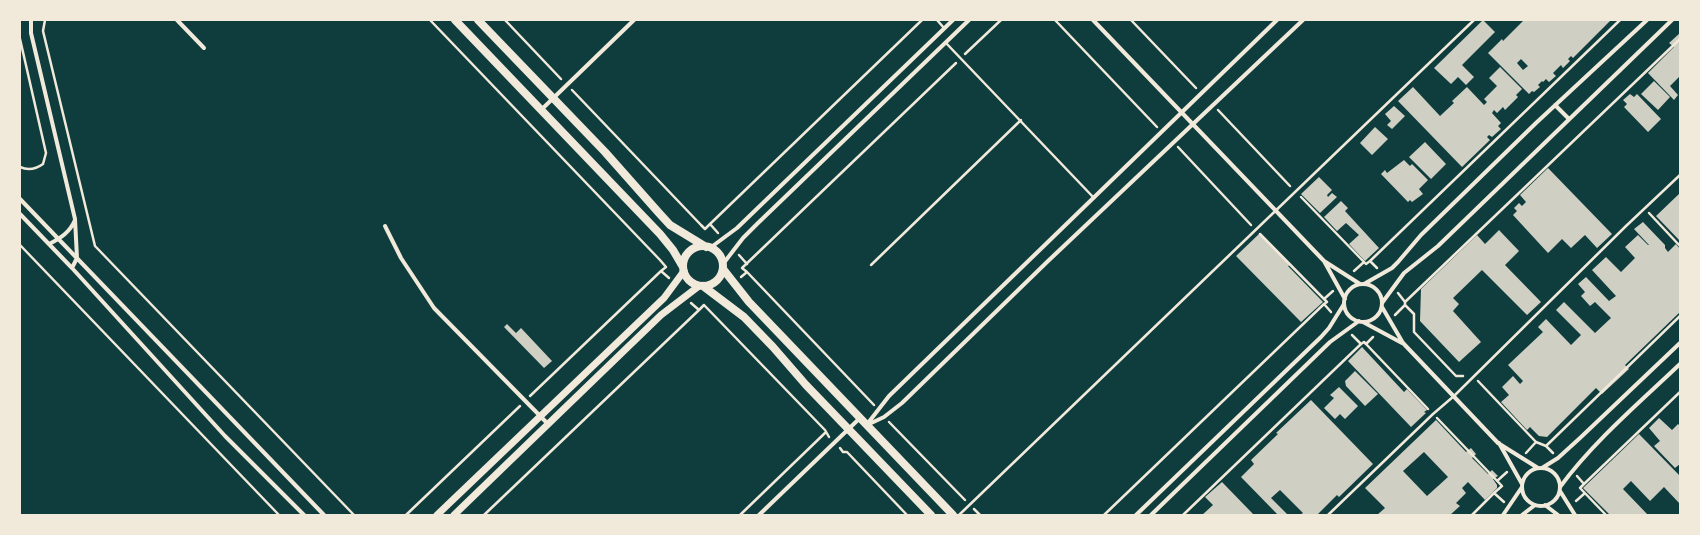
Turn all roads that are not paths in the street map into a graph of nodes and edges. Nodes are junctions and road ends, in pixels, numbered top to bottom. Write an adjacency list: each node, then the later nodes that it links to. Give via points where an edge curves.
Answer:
1 (31, 20): 30 (street, via 31,33)
2 (177, 20): 17 (street)
3 (455, 20): 20 (main road)
4 (478, 20): 18 (main road)
5 (634, 20): 18 (street)
6 (937, 20): 15 (lane)
7 (953, 20): 15 (street)
8 (969, 20): 16 (street)
9 (1093, 20): 21 (street)
10 (1277, 20): 21 (street)
11 (1303, 20): 24 (street)
12 (1474, 20): 28 (lane)
13 (1646, 20): 19 (street)
14 (1672, 20): 22 (street)
15 (944, 28): 34 (street, via 724,239)
16 (946, 43): 23 (lane); 38 (street, via 757,224 734,249)
17 (204, 48)
18 (553, 98): 20 (street); 34 (main road, via 670,225)
19 (1555, 105): 22 (street); 41 (street, via 1420,235 1398,262)
20 (541, 110): 40 (main road, via 660,234)
21 (1182, 112): 24 (street); 26 (street)
22 (1569, 119): 45 (street, via 1438,246 1404,273)
23 (1021, 120): 26 (lane); 37 (lane)
24 (1193, 124): 28 (street); 54 (street, via 902,403)
25 (1680, 175): 50 (lane)
26 (1094, 198): 54 (street, via 890,396)
27 (20, 199): 32 (street)
28 (1276, 211): 36 (street); 69 (lane)
29 (20, 214): 33 (street)
30 (75, 219): 32 (street, via 68,232); 35 (street)
31 (385, 226): 51 (street, via 401,258 434,308)
32 (59, 239): 33 (street); 35 (street)
33 (49, 244): 39 (street)
34 (708, 247): 38 (main road, via 719,254); 40 (main road, via 693,250 688,254)
35 (77, 258): 39 (street); 63 (street)
36 (1324, 261): 41 (street); 43 (street)
37 (871, 265)
38 (723, 266): 42 (main road, via 719,279); 52 (main road, via 749,302)
39 (72, 268): 62 (street, via 225,436)
40 (684, 269): 42 (main road, via 690,281); 51 (street, via 664,298)
41 (1362, 284): 43 (street, via 1350,289); 45 (street, via 1370,285 1379,292)
42 (701, 286): 53 (street, via 661,315); 55 (main road, via 744,317)
43 (1345, 299): 44 (street)
44 (1344, 304): 46 (street, via 1349,315); 70 (street, via 1321,337)
45 (1382, 305): 46 (street, via 1375,318); 47 (street)
46 (1361, 321): 47 (street); 71 (street, via 1330,342)
47 (1403, 343): 50 (street)
48 (1680, 343): 57 (street, via 1558,458)
49 (1680, 364): 59 (street, via 1594,446)
50 (1454, 396): 56 (street); 72 (lane)
51 (540, 417): 53 (street); 64 (street)
52 (860, 418): 54 (main road); 55 (street)
53 (548, 424): 65 (street)
54 (867, 425): 68 (main road)
55 (849, 429): 66 (street); 67 (main road)
56 (1498, 443): 57 (street); 58 (street)
57 (1540, 468): 58 (street, via 1527,474); 59 (street, via 1553,472 1559,481)
58 (1522, 485): 60 (street, via 1526,498); 73 (street)
59 (1560, 489): 61 (street, via 1554,500); 76 (street)
60 (1535, 505): 61 (street); 74 (street)
61 (1545, 505): 75 (street)
62 (304, 515)
63 (324, 515)
64 (437, 515)
65 (454, 515)
66 (759, 515)
67 (931, 515)
68 (953, 515)
69 (959, 515)
70 (1136, 515)
71 (1151, 515)
72 (1328, 515)
73 (1503, 515)
74 (1522, 515)
75 (1558, 515)
76 (1575, 515)

